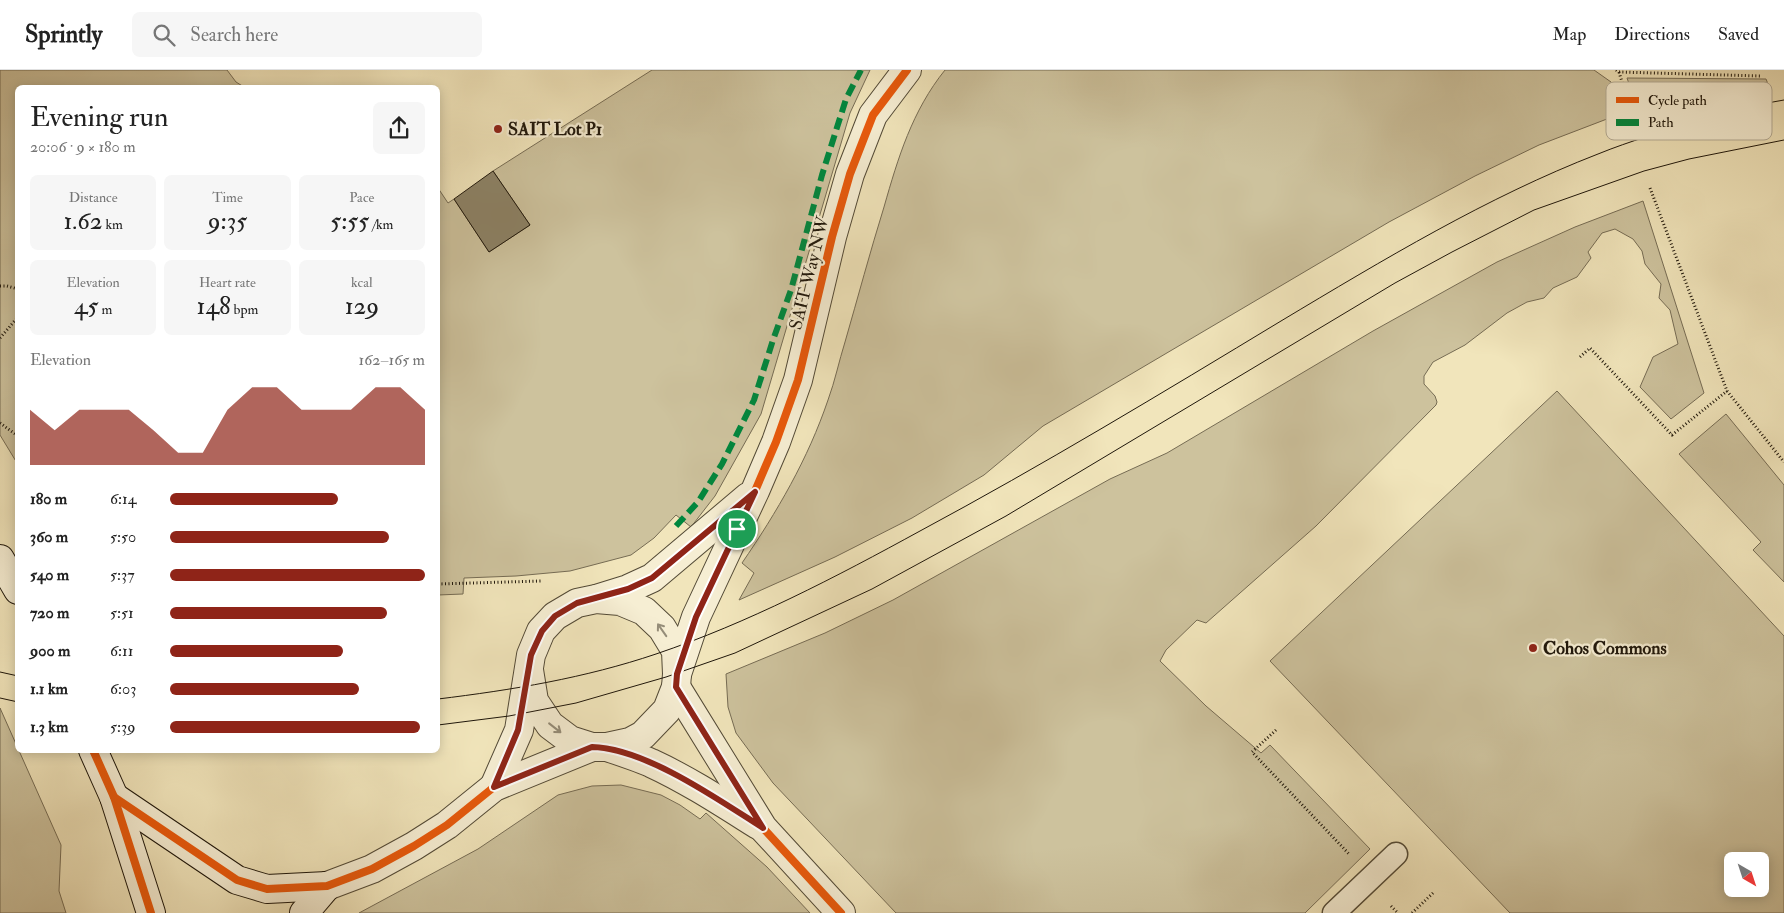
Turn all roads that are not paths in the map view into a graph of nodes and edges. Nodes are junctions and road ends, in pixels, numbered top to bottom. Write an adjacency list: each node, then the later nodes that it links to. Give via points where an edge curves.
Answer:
1 (908, 70): 2 (street, SAIT Way NW, via 873,115 850,174 798,380)
2 (755, 492): 5 (street, via 652,578); 7 (street, SAIT Way NW, via 696,617)
3 (0, 559): 4 (street)
4 (15, 585)
5 (596, 599): 6 (street, via 577,603 555,616 542,631 531,655); 7 (street, one-way to 5, via 676,651 656,620 620,601)
6 (529, 670): 8 (street, one-way to 8, via 534,702 550,725 570,740); 10 (street, via 518,730)
7 (676, 681): 8 (street, via 667,710 643,735 630,742); 12 (street)
8 (600, 747): 10 (street); 12 (street, via 650,762)
9 (94, 753): 11 (street)
10 (494, 787): 14 (street, via 447,825 414,846 372,869)
11 (114, 797): 14 (street, via 237,880 267,889); 15 (street)
12 (763, 828): 17 (street)
13 (1396, 854): 18 (lane)
14 (326, 886): 16 (street)
15 (151, 913)
16 (304, 913)
17 (841, 913)
18 (1334, 913)

